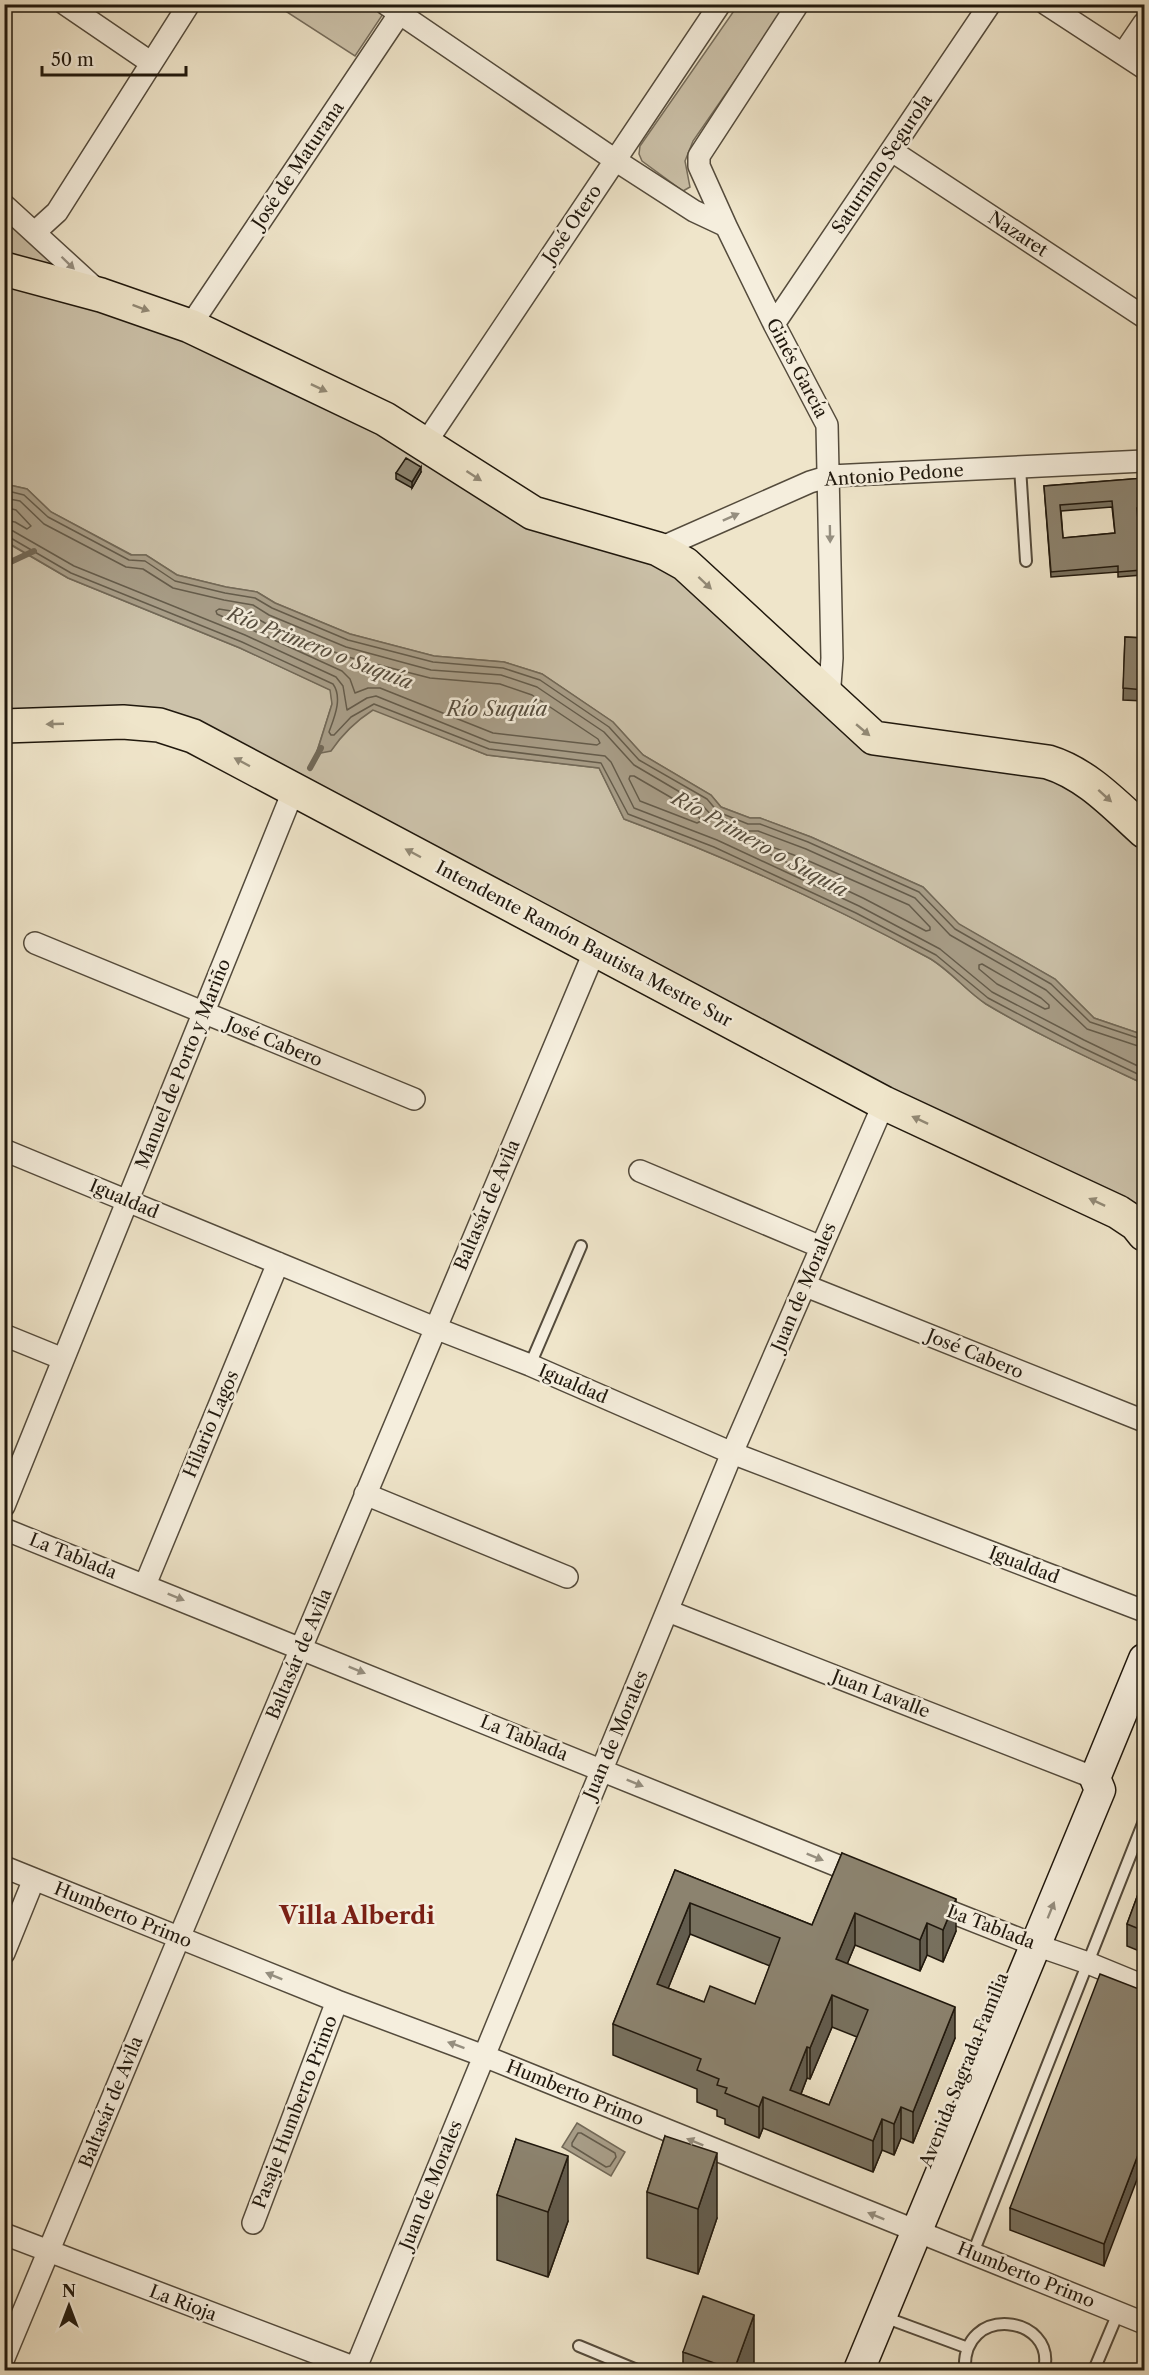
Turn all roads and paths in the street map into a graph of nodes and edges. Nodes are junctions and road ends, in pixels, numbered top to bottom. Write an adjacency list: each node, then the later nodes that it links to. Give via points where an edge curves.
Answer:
1 (65, 4): 10 (street)
2 (189, 4): 10 (street)
3 (720, 4): 13 (street, José Otero)
4 (798, 4): 15 (street, Ginés García, via 699,156 699,166)
5 (990, 4): 12 (street, Saturnino Segurola)
6 (1046, 4): 9 (street)
7 (397, 8): 13 (street); 21 (street, José de Maturana)
8 (1144, 23): 9 (street)
9 (1123, 54): 11 (street)
10 (150, 62): 16 (street, via 57,212)
11 (1144, 68)
12 (892, 151): 19 (street, Nazaret); 20 (street, Saturnino Segurola)
13 (615, 160): 15 (street, via 694,211); 22 (street, José Otero)
14 (4, 205): 16 (street)
15 (726, 226): 20 (street, Ginés García)
16 (35, 232): 18 (street, one-way to 18)
17 (4, 269): 18 (main road)
18 (101, 295): 21 (main road, one-way to 21)
19 (1144, 317)
20 (774, 324): 25 (street, Ginés García, via 827,425)
21 (190, 326): 22 (main road, one-way to 22, via 385,419)
22 (425, 444): 26 (main road, one-way to 26, via 533,513)
23 (1144, 461): 24 (street, Antonio Pedone)
24 (1020, 467): 25 (street, Antonio Pedone); 27 (lane)
25 (830, 476): 26 (street, Antonio Pedone, one-way to 25); 28 (street, Ginés García, one-way to 28)
26 (658, 549): 28 (main road, one-way to 28, via 685,564)
27 (1026, 561)
28 (829, 699): 31 (main road, one-way to 31, via 874,738 1063,767 1091,783)
29 (4, 726): 30 (main road, Intendente Ramón Bautista Mestre Sur, one-way to 29, via 193,736 159,725 123,722)
30 (294, 789): 33 (main road, Intendente Ramón Bautista Mestre Sur, one-way to 30); 34 (street, Manuel de Porto y Mariño)
31 (1144, 831)
32 (35, 943): 34 (street, José Cabero)
33 (595, 950): 36 (main road, Intendente Ramón Bautista Mestre Sur); 45 (street, Baltasár de Avila)
34 (204, 1013): 35 (street, José Cabero); 39 (street, Manuel de Porto y Mariño)
35 (414, 1099)
36 (884, 1103): 40 (main road, Intendente Ramón Bautista Mestre Sur, one-way to 36, via 1118,1212); 42 (street, Juan de Morales)
37 (4, 1150): 39 (street, Igualdad)
38 (640, 1171): 42 (street)
39 (128, 1201): 43 (street, Igualdad); 47 (street, Manuel de Porto y Mariño)
40 (1144, 1234)
41 (581, 1246): 48 (lane)
42 (821, 1247): 44 (street, Juan de Morales)
43 (278, 1263): 45 (street, Igualdad); 55 (street, Hilario Lagos)
44 (806, 1286): 49 (street, José Cabero); 50 (street, Juan de Morales)
45 (435, 1329): 48 (street, Igualdad); 51 (street, Baltasár de Avila)
46 (4, 1335): 47 (street)
47 (63, 1359): 52 (street, Manuel de Porto y Mariño)
48 (530, 1365): 50 (street, Igualdad)
49 (1144, 1421)
50 (732, 1453): 56 (street, Juan de Morales); 57 (street, Igualdad)
51 (365, 1494): 54 (street); 58 (street, Baltasár de Avila)
52 (4, 1506)
53 (4, 1529): 55 (street, La Tablada)
54 (567, 1577)
55 (145, 1585): 58 (street, La Tablada, one-way to 58)
56 (668, 1611): 60 (street, Juan de Morales); 61 (street, Juan Lavalle)
57 (1144, 1611)
58 (302, 1647): 60 (street, La Tablada, one-way to 60); 67 (street, Baltasár de Avila)
59 (1144, 1659): 61 (main road, Avenida Sagrada Familia)
60 (601, 1770): 65 (street, La Tablada, one-way to 65); 73 (street, Juan de Morales)
61 (1095, 1778): 68 (main road, Avenida Sagrada Familia, via 1100,1790)
62 (1144, 1821): 70 (lane)
63 (4, 1867): 64 (street, Humberto Primo)
64 (34, 1879): 67 (street, Humberto Primo); 69 (street)
65 (886, 1885)
66 (908, 1894): 68 (street, La Tablada)
67 (178, 1938): 72 (street, Humberto Primo, one-way to 67); 77 (street, Baltasár de Avila)
68 (1027, 1942): 70 (street, La Tablada); 75 (main road, Avenida Sagrada Familia)
69 (4, 1953)
70 (1088, 1963): 71 (street, La Tablada); 78 (lane)
71 (1144, 1986)
72 (337, 2001): 73 (street, Humberto Primo, one-way to 72); 74 (street, Pasaje Humberto Primo)
73 (484, 2056): 75 (street, Humberto Primo, one-way to 73); 85 (street, Juan de Morales)
74 (253, 2223)
75 (908, 2229): 78 (street, Humberto Primo); 80 (main road, Avenida Sagrada Familia); 87 (main road, Avenida Sagrada Familia)
76 (4, 2234): 77 (street, La Rioja)
77 (49, 2252): 84 (street, Baltasár de Avila); 85 (street, La Rioja)
78 (973, 2253): 79 (street, Humberto Primo)
79 (1118, 2313): 81 (street, Humberto Primo); 91 (lane)
80 (881, 2316): 83 (lane); 88 (main road, Avenida Sagrada Familia)
81 (1144, 2323)
82 (579, 2346): 86 (lane)
83 (968, 2348): 89 (lane); 90 (lane, via 987,2327 1014,2324 1038,2339 1044,2352)
84 (4, 2358)
85 (358, 2370)
86 (637, 2370)
87 (841, 2370)
88 (859, 2370)
89 (965, 2370)
90 (1044, 2370)
91 (1094, 2370)

